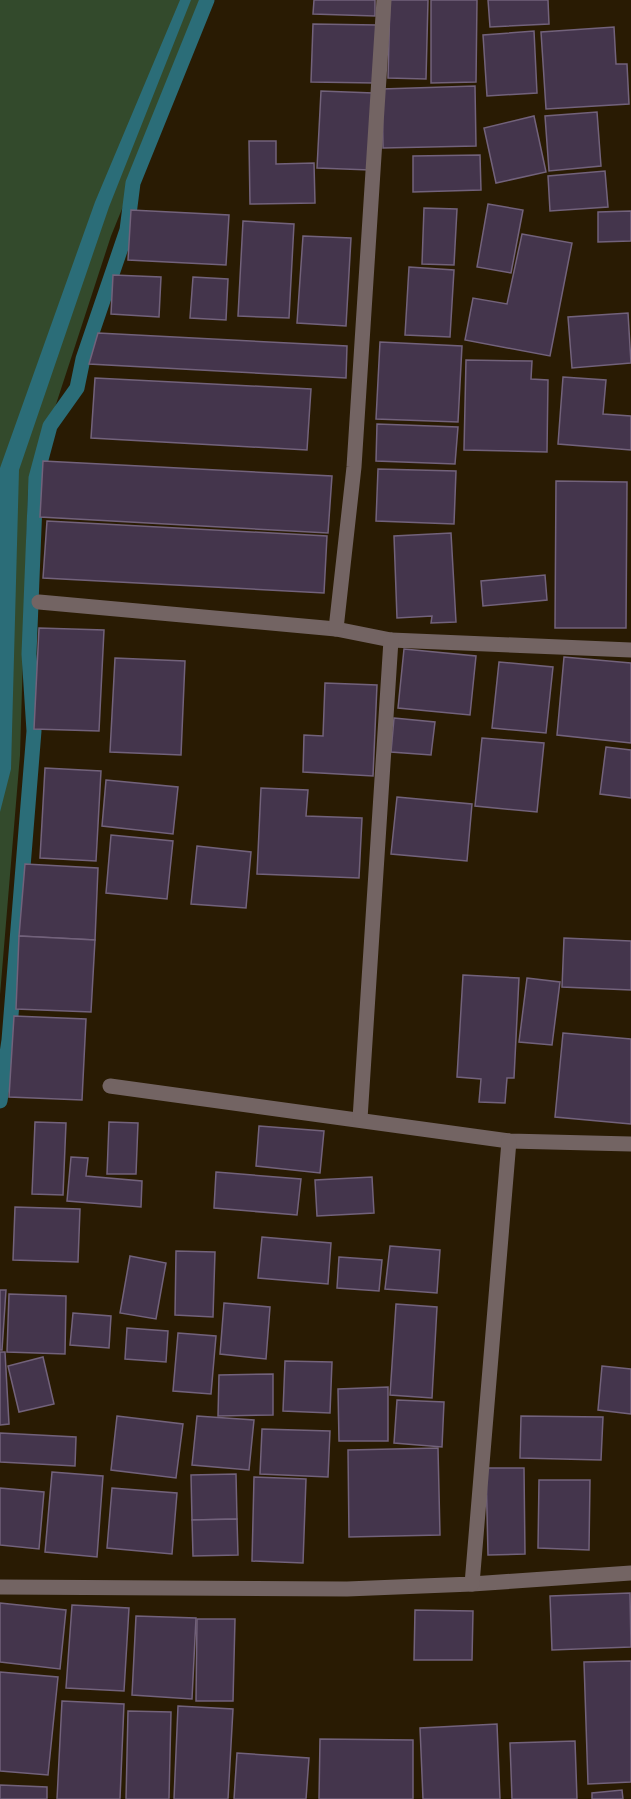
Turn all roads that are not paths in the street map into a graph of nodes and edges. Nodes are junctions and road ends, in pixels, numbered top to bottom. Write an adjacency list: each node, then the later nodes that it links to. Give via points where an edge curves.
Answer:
1 (384, 0): 3 (street, via 354,467)
2 (39, 602): 3 (street)
3 (336, 629): 4 (street)
4 (391, 640): 5 (street); 7 (street)
5 (631, 650)
6 (110, 1086): 7 (street)
7 (360, 1119): 8 (street)
8 (509, 1141): 9 (street); 11 (street)
9 (631, 1144)
10 (631, 1573): 11 (street)
11 (472, 1584): 12 (street, via 347,1589)
12 (0, 1587)

